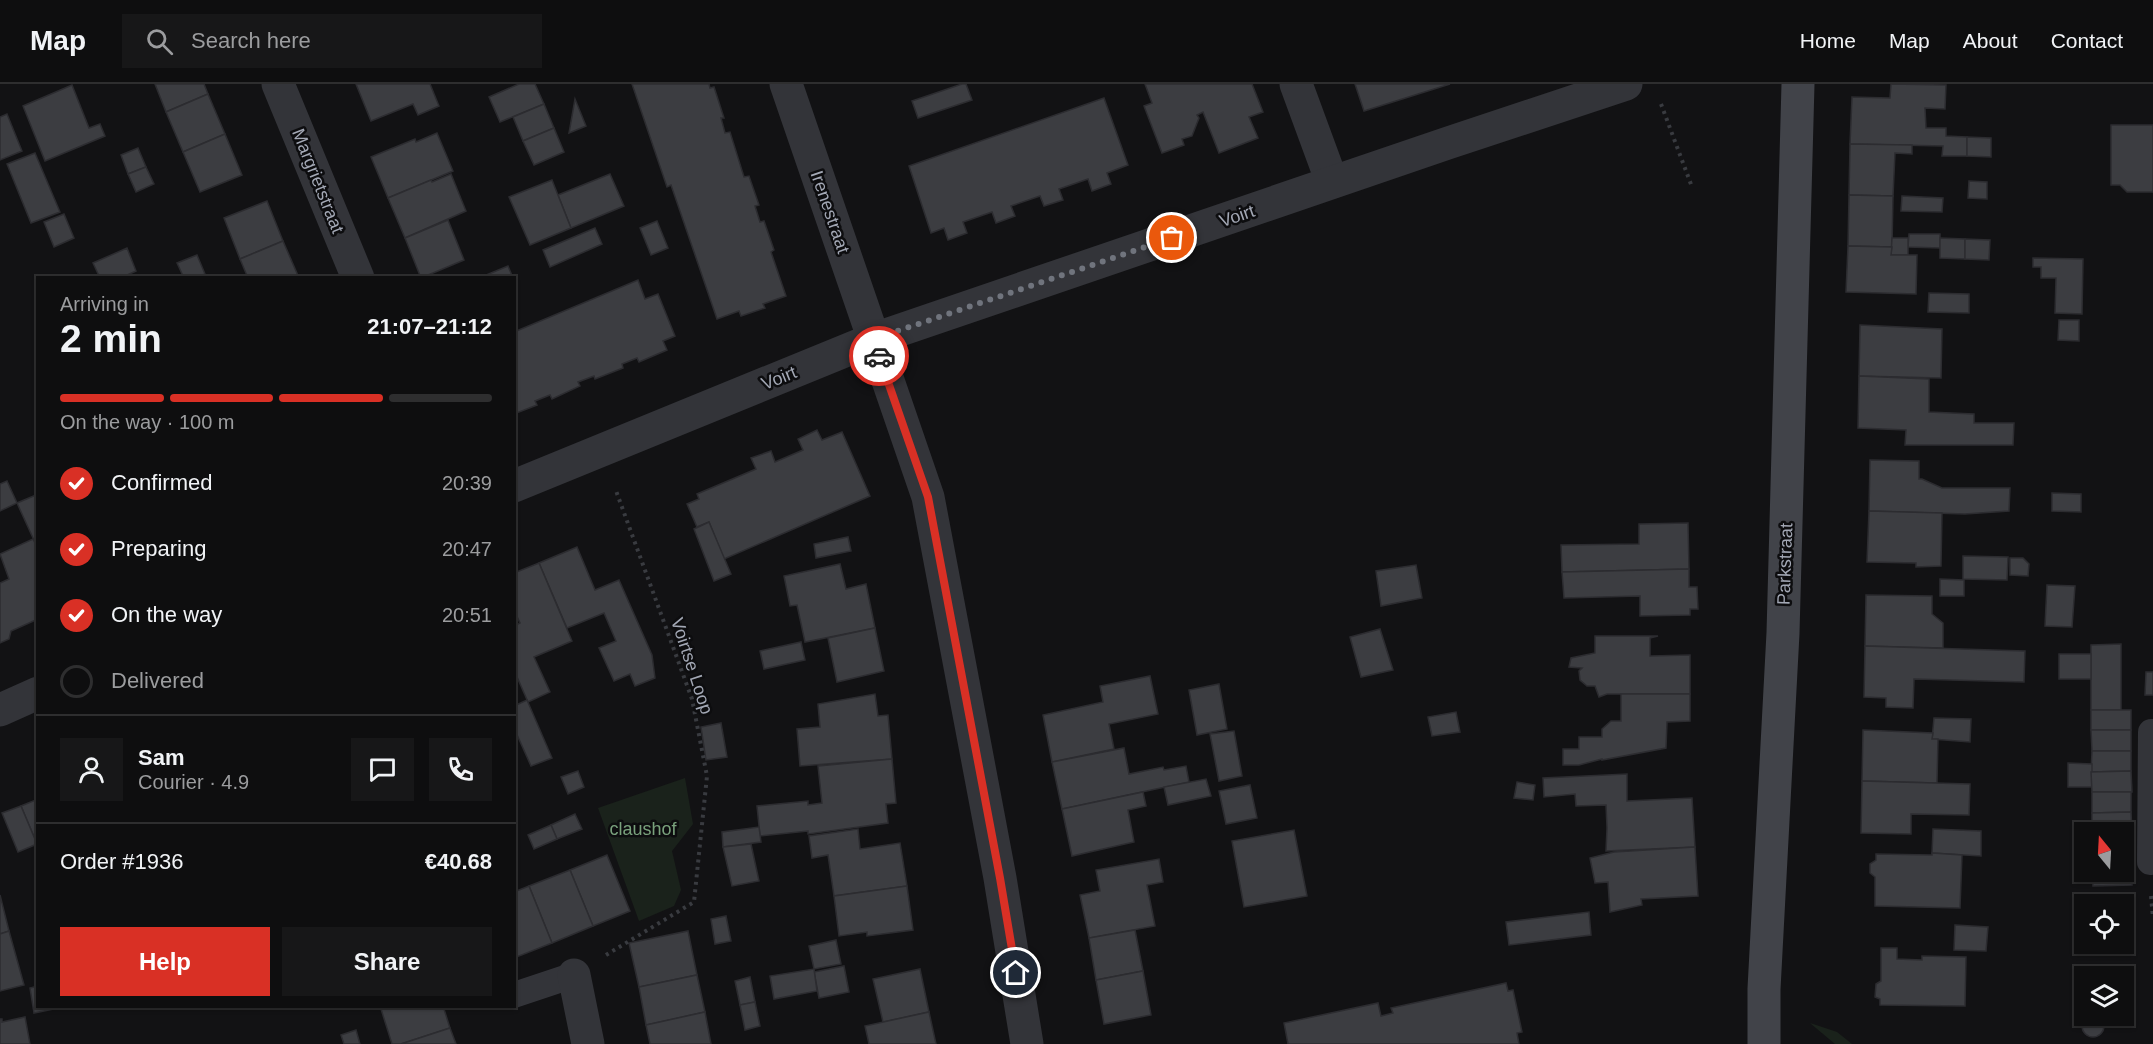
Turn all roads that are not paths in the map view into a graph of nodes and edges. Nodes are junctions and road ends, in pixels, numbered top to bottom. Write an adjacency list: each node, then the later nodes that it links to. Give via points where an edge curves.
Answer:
1 (278, 84): 7 (street, Margrietstraat)
2 (786, 84): 8 (street, Irenestraat)
3 (1296, 84): 6 (street)
4 (1626, 84): 6 (street, Voirt)
5 (1798, 84): 18 (street, Parkstraat, via 1783,621)
6 (1332, 183): 8 (street, Voirt)
7 (357, 276)
8 (874, 339): 9 (street, Voirt); 17 (street, Irenestraat, via 928,497)
9 (516, 485)
10 (36, 694): 11 (street)
11 (0, 710)
12 (2153, 732): 13 (lane)
13 (2150, 862)
14 (574, 975): 15 (lane); 16 (street)
15 (516, 994)
16 (588, 1044)
17 (1027, 1044)
18 (1764, 1044)

